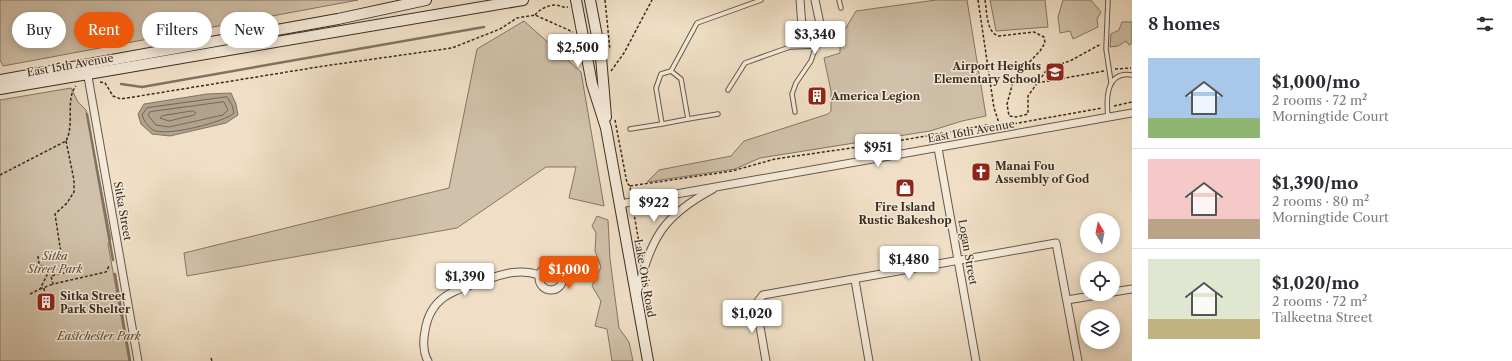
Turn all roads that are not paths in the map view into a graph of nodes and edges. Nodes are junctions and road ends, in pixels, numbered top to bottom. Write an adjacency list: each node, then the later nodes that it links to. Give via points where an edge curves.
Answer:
1 (426, 0): 13 (main road, East 15th Avenue)
2 (523, 0): 13 (main road, East 15th Avenue)
3 (576, 0): 25 (main road, Lake Otis Road, via 592,84)
4 (590, 0): 25 (main road, Lake Otis Road, via 602,63)
5 (761, 0): 12 (lane, via 698,23)
6 (800, 0): 11 (street, via 803,32 808,42)
7 (815, 0): 11 (street, via 822,33)
8 (839, 0): 10 (lane)
9 (1108, 0): 16 (lane, via 1106,41)
10 (840, 8)
11 (816, 46): 18 (lane, via 790,47 745,63); 19 (lane, via 811,61 796,83 792,94)
12 (672, 71): 23 (lane, via 681,79); 24 (lane, via 661,74 656,88)
13 (88, 74): 15 (main road, East 15th Avenue); 17 (main road, East 15th Avenue); 38 (street, Sitka Street)
14 (1132, 75): 16 (lane, via 1119,76)
15 (0, 80)
16 (1111, 82): 22 (lane, via 1106,95)
17 (0, 89)
18 (728, 90)
19 (795, 112)
20 (1132, 113): 22 (street, East 16th Avenue)
21 (718, 114): 23 (lane)
22 (1108, 117): 27 (street, East 16th Avenue)
23 (688, 119): 24 (lane)
24 (662, 124): 26 (lane)
25 (606, 128): 29 (main road, Lake Otis Road)
26 (630, 130)
27 (938, 148): 28 (street, East 16th Avenue); 30 (street, Logan Street)
28 (718, 186): 29 (street, East 16th Avenue); 35 (street, East 16th Avenue, via 690,201 664,225 653,242)
29 (620, 204): 35 (main road, Lake Otis Road)
30 (958, 261): 32 (street); 37 (street, via 1056,243); 43 (street, Logan Street)
31 (539, 275): 39 (street, via 521,271 502,274 444,297 433,307 426,322 424,338)
32 (855, 280): 41 (street, via 763,295 756,304); 42 (street)
33 (1132, 289): 34 (street)
34 (1120, 291)
35 (636, 296): 40 (main road, Lake Otis Road)
36 (1080, 298): 37 (street)
37 (1067, 300): 44 (street)
38 (138, 361)
39 (428, 361)
40 (648, 361)
41 (766, 361)
42 (869, 361)
43 (976, 361)
44 (1078, 361)

